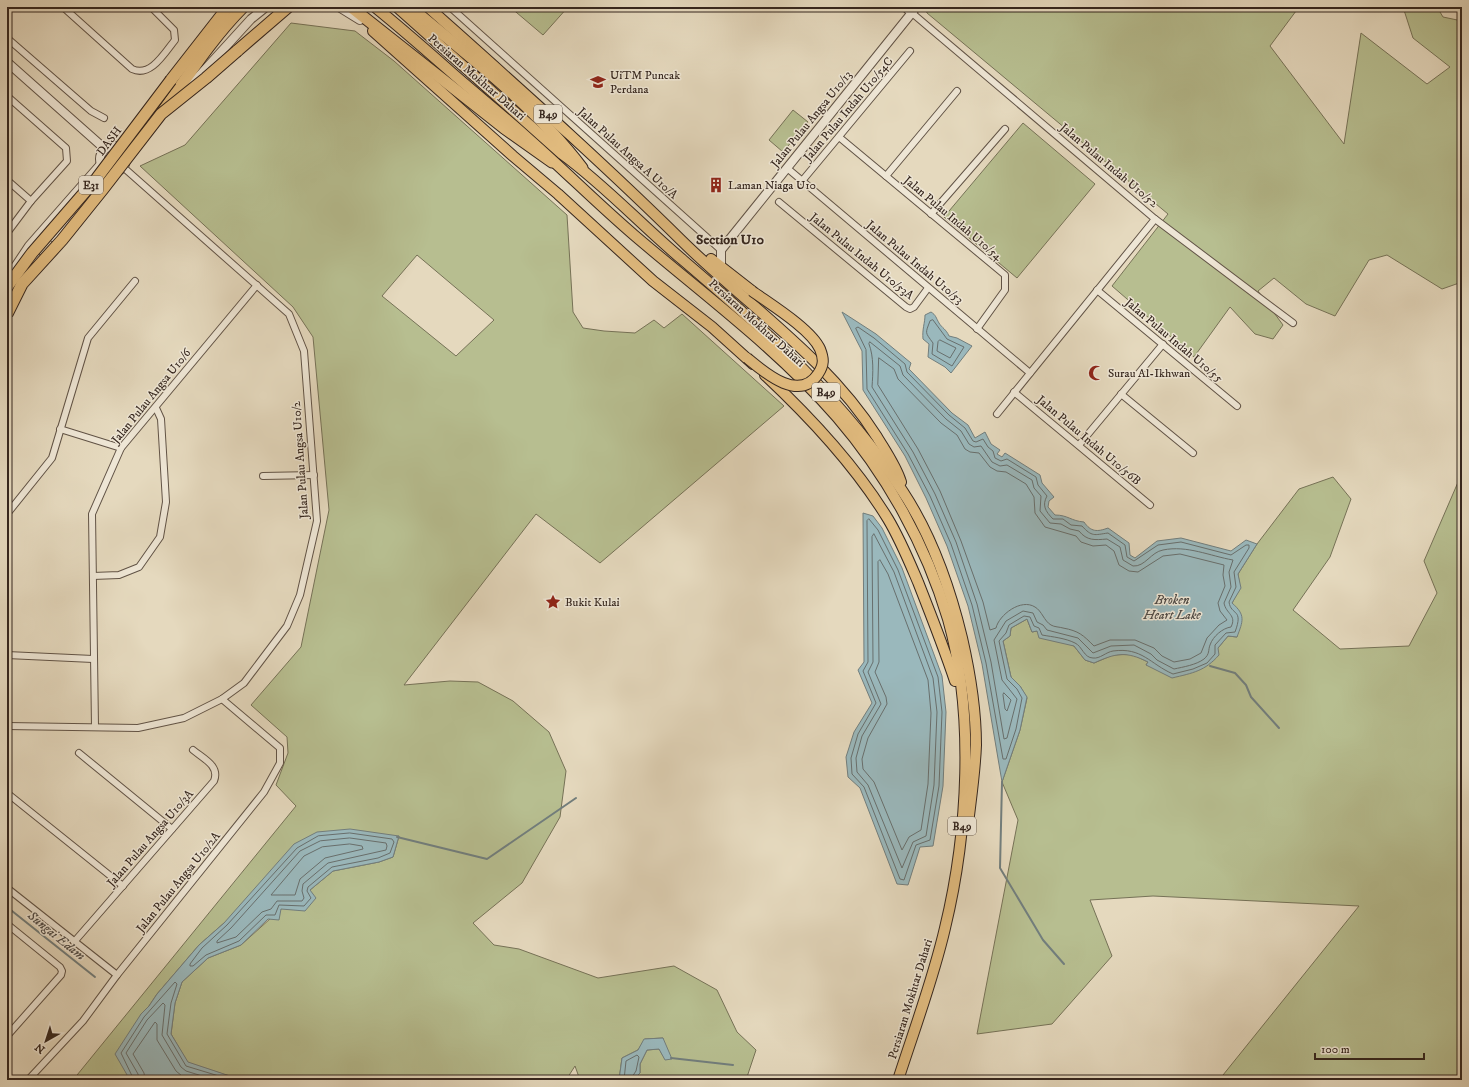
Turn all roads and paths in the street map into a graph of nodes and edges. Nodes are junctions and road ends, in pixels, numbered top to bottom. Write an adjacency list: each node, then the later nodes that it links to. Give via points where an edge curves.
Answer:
1 (63, 7): 2 (street, via 132,70 138,72 146,71 175,40 174,30)
2 (151, 7)
3 (228, 7): 51 (highway, DASH / E31, bridge, via 97,178 32,253)
4 (232, 7): 28 (street, via 224,20)
5 (243, 7): 24 (highway, bridge, via 205,52)
6 (266, 7): 30 (street, via 251,18)
7 (288, 7): 24 (highway, bridge)
8 (339, 7): 18 (street)
9 (345, 7): 18 (main road)
10 (351, 7): 31 (highway)
11 (375, 7): 31 (main road, Persiaran Mokhtar Dahari / B49, via 487,102)
12 (397, 7): 34 (main road, Persiaran Mokhtar Dahari / B49, via 562,154)
13 (410, 7): 34 (highway, via 509,92 564,145)
14 (428, 7): 44 (main road, B49)
15 (450, 7): 46 (street, Jalan Pulau Angsa A U10/A)
16 (905, 7): 17 (street)
17 (913, 10): 35 (street, Jalan Pulau Angsa U10/13); 43 (street, Jalan Pulau Indah U10/52)
18 (361, 20): 59 (main road, via 653,281)
19 (7, 38): 25 (street, via 91,111)
20 (910, 50): 27 (street, Jalan Pulau Indah U10/54C)
21 (7, 62): 29 (street)
22 (957, 91): 37 (street)
23 (7, 96): 40 (street, via 66,148 67,161)
24 (161, 114): 55 (highway, DASH / E31, bridge, via 99,195 22,284)
25 (104, 118)
26 (1005, 129): 42 (street)
27 (839, 137): 37 (street, Jalan Pulau Indah U10/54); 39 (street, Jalan Pulau Indah U10/54C)
28 (117, 147): 29 (street); 30 (street)
29 (105, 149): 32 (street, via 100,156)
30 (125, 156): 33 (street)
31 (552, 162): 79 (main road, Persiaran Mokhtar Dahari / B49, via 632,234 757,339 819,398 854,437 899,505 931,572 950,630)
32 (101, 164): 36 (street); 48 (street, via 29,246)
33 (123, 167): 36 (street); 50 (street, Jalan Pulau Angsa U10/2)
34 (582, 168): 72 (main road, Persiaran Mokhtar Dahari / B49, via 665,245 731,301 834,400 875,451)
35 (787, 168): 39 (street, Jalan Pulau Indah U10/53); 46 (street, Jalan Pulau Angsa U10/13)
36 (110, 172): 54 (street, via 34,258)
37 (886, 176): 42 (street, Jalan Pulau Indah U10/54)
38 (7, 180): 40 (street)
39 (802, 181): 52 (street, Jalan Pulau Indah U10/53)
40 (31, 201): 45 (street)
41 (779, 202): 52 (street, Jalan Pulau Indah U10/53A, via 906,307 910,309 914,306)
42 (931, 214): 57 (street, Jalan Pulau Indah U10/54, via 1005,275 1005,290)
43 (1155, 219): 53 (street, Jalan Pulau Indah U10/52); 56 (street)
44 (666, 223): 47 (main road); 72 (main road, B49, via 682,241 837,383 885,449 898,472)
45 (7, 232)
46 (720, 250): 47 (street)
47 (721, 267): 59 (main road, bridge, via 809,334 819,347 823,367 816,378 807,384 796,386 784,384)
48 (7, 279)
49 (135, 280): 66 (street, via 88,338)
50 (257, 285): 64 (street, Jalan Pulau Angsa U10/6); 70 (street, Jalan Pulau Angsa U10/2, via 289,314 304,350)
51 (7, 287)
52 (928, 288): 57 (street, Jalan Pulau Indah U10/53)
53 (1097, 290): 58 (street, Jalan Pulau Indah U10/55); 60 (street, Jalan Pulau Indah U10/52)
54 (7, 308)
55 (7, 314)
56 (1293, 323)
57 (977, 329): 60 (street, Jalan Pulau Indah U10/53)
58 (1163, 344): 62 (street); 63 (street, Jalan Pulau Indah U10/55)
59 (747, 358): 79 (main road, via 813,422 859,478 888,520 925,600)
60 (1030, 373): 61 (street, Jalan Pulau Indah U10/52)
61 (1014, 392): 65 (street, Jalan Pulau Indah U10/52); 67 (street, Jalan Pulau Indah U10/56B)
62 (1122, 394): 67 (street); 69 (street)
63 (1237, 406)
64 (156, 408): 68 (street, Jalan Pulau Angsa U10/6); 75 (street, via 162,419 166,502 160,537 139,567 119,575)
65 (996, 414)
66 (60, 429): 68 (street); 74 (street, via 52,458)
67 (1079, 445): 73 (street, Jalan Pulau Indah U10/56B)
68 (121, 448): 75 (street, Jalan Pulau Angsa U10/6, via 92,514)
69 (1193, 453)
70 (314, 475): 71 (street); 78 (street, Jalan Pulau Angsa U10/2, via 317,521 300,595 287,626 249,677)
71 (264, 476)
72 (904, 494): 89 (main road, Persiaran Mokhtar Dahari / B49, via 935,555 947,586 965,652 974,706 976,745 963,875 957,900)
73 (1150, 505)
74 (7, 514)
75 (93, 576): 77 (street, Jalan Pulau Angsa U10/6)
76 (7, 655): 77 (street)
77 (93, 659): 81 (street, Jalan Pulau Angsa U10/6)
78 (222, 699): 81 (street, Jalan Pulau Angsa U10/2, via 184,718 138,728); 91 (street, Jalan Pulau Angsa U10/2A, via 280,748 280,763 264,792)
79 (963, 704): 89 (main road, Persiaran Mokhtar Dahari / B49, via 965,727 962,824)
80 (7, 726): 81 (street, Jalan Pulau Angsa U10/2)
81 (95, 727)
82 (193, 750): 85 (street, Jalan Pulau Angsa U10/3A, via 215,768 217,775)
83 (79, 753): 85 (street)
84 (7, 793): 86 (street)
85 (172, 829): 86 (street, Jalan Pulau Angsa U10/3A)
86 (123, 886): 90 (street, Jalan Pulau Angsa U10/3A)
87 (7, 888): 90 (street)
88 (7, 924): 92 (street, via 62,971)
89 (946, 925): 94 (main road, Persiaran Mokhtar Dahari / B49, via 936,966)
90 (74, 942): 91 (street)
91 (117, 975): 93 (street, Jalan Pulau Angsa U10/2A, via 83,1020)
92 (7, 1036)
93 (28, 1080)
94 (898, 1080)

